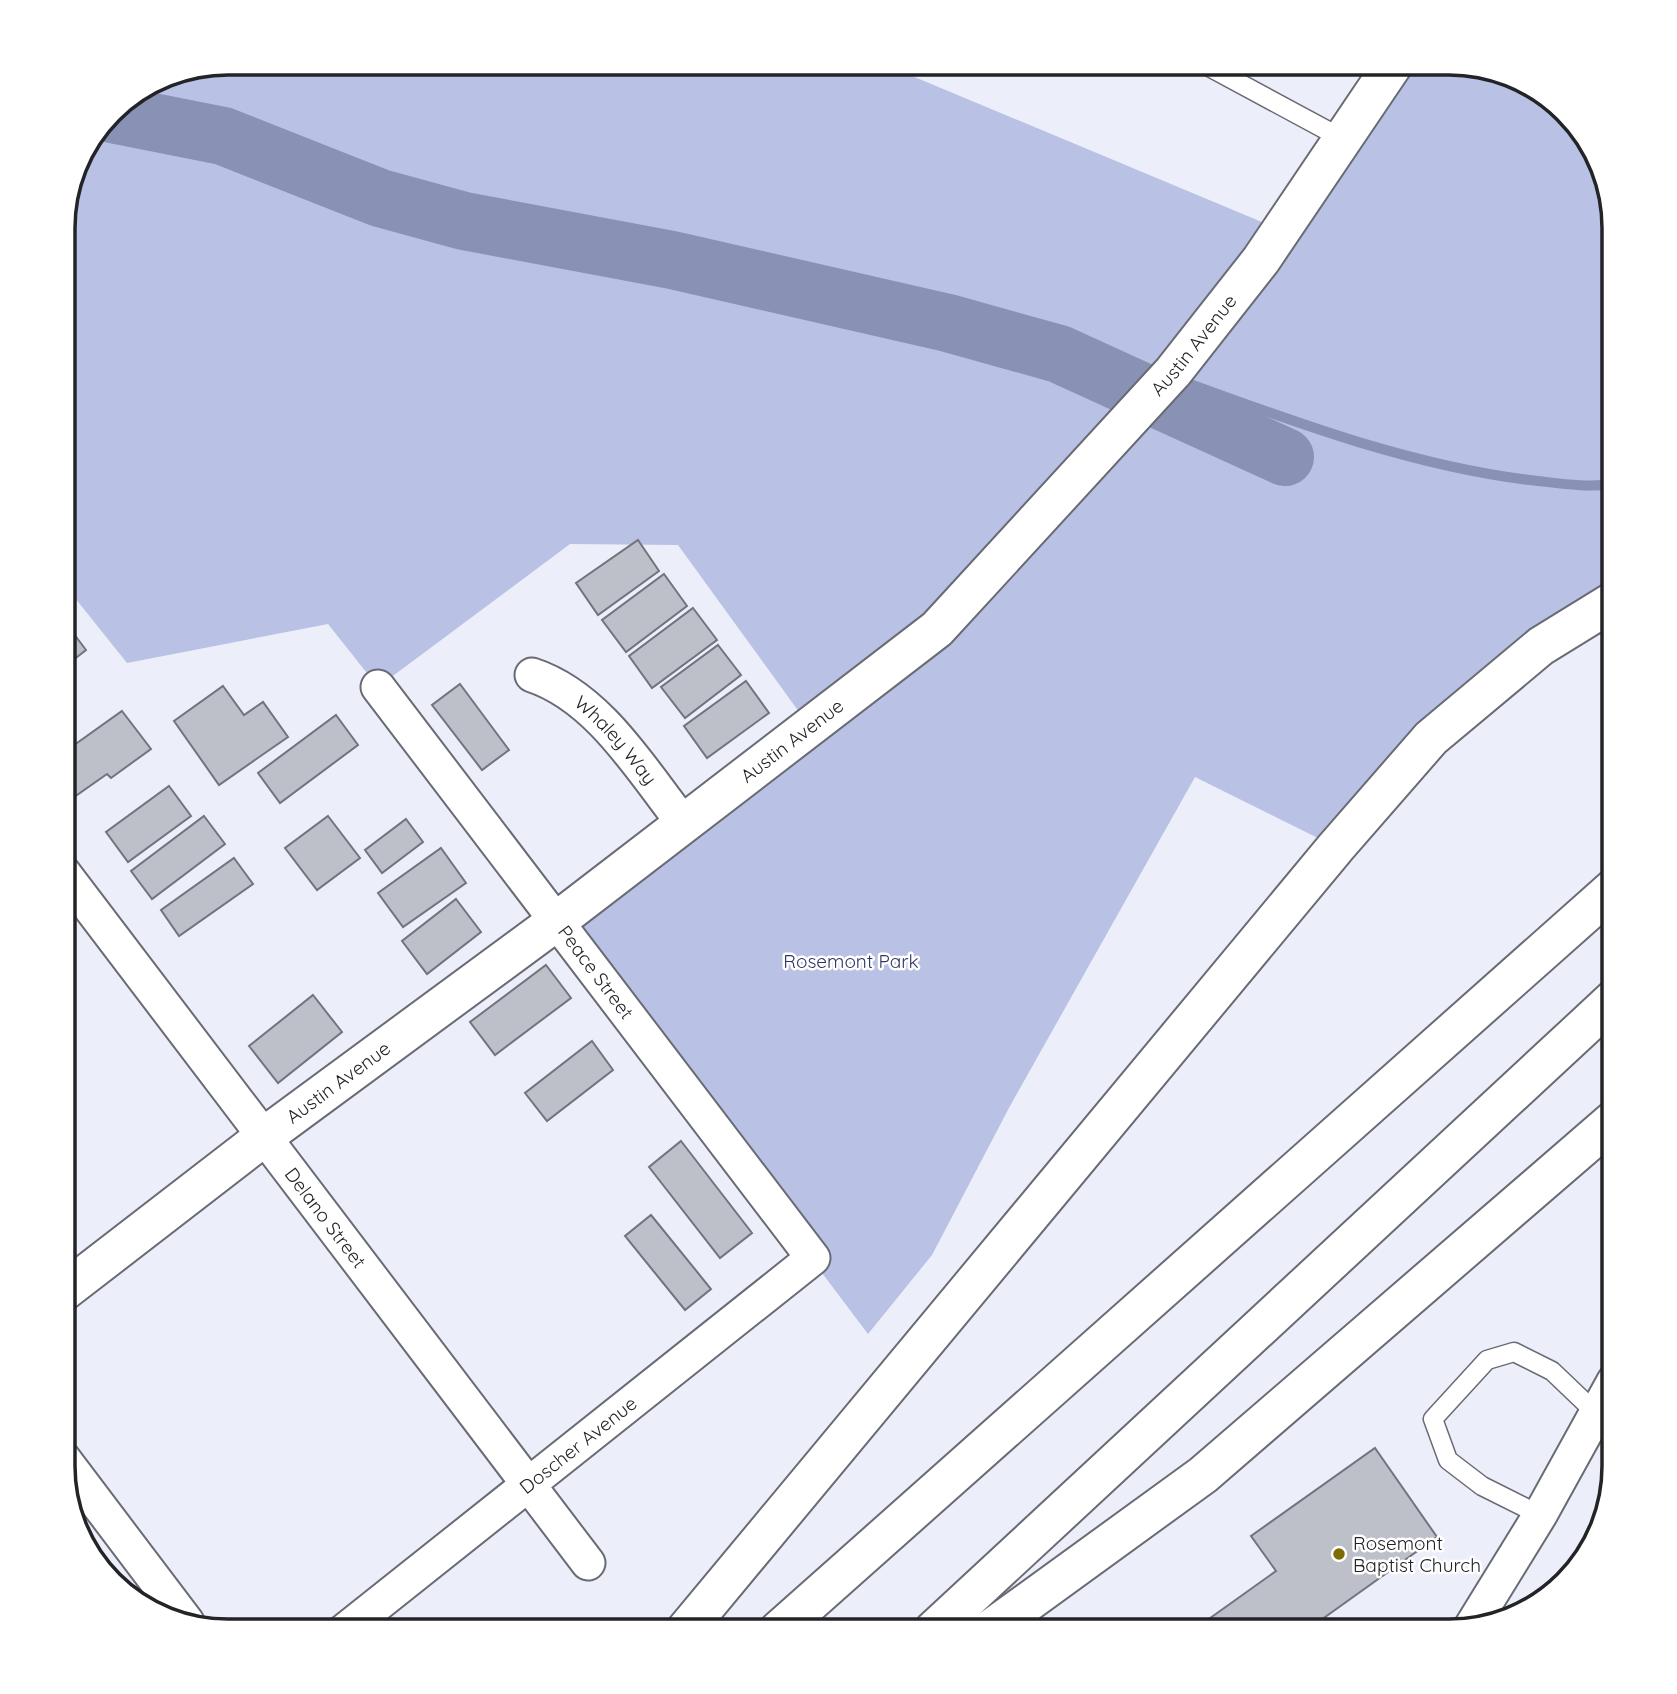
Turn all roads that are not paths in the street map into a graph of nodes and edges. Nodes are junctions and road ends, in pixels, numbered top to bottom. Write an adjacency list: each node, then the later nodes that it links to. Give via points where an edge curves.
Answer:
1 (1226, 76): 3 (lane)
2 (1385, 76): 3 (main road, Austin Avenue)
3 (1343, 139): 7 (main road, Austin Avenue, via 1261,260 1173,372 937,629)
4 (1602, 608): 25 (main road, via 1541,646 1432,738 1336,847)
5 (532, 675): 7 (street, Whaley Way, via 556,682 606,725)
6 (378, 687): 10 (street, Peace Street)
7 (684, 824): 10 (main road, Austin Avenue)
8 (75, 889): 13 (street, Delano Street)
9 (1602, 899): 26 (main road)
10 (557, 921): 13 (main road, Austin Avenue); 14 (street, Peace Street)
11 (1602, 1010): 27 (main road)
12 (1602, 1130): 28 (main road, via 1203,1475)
13 (265, 1136): 15 (main road, Austin Avenue); 19 (street, Delano Street)
14 (813, 1258): 19 (street, Doscher Avenue)
15 (75, 1283)
16 (1602, 1402): 17 (street)
17 (1596, 1413): 20 (street); 20 (lane, via 1552,1371 1514,1352 1488,1360 1433,1419 1448,1460 1482,1486)
18 (76, 1475): 22 (street)
19 (530, 1486): 21 (street, Delano Street); 24 (street, Doscher Avenue)
20 (1540, 1515): 23 (street)
21 (588, 1563)
22 (178, 1610)
23 (1478, 1616)
24 (359, 1619)
25 (695, 1619)
26 (792, 1619)
27 (946, 1619)
28 (1005, 1619)

